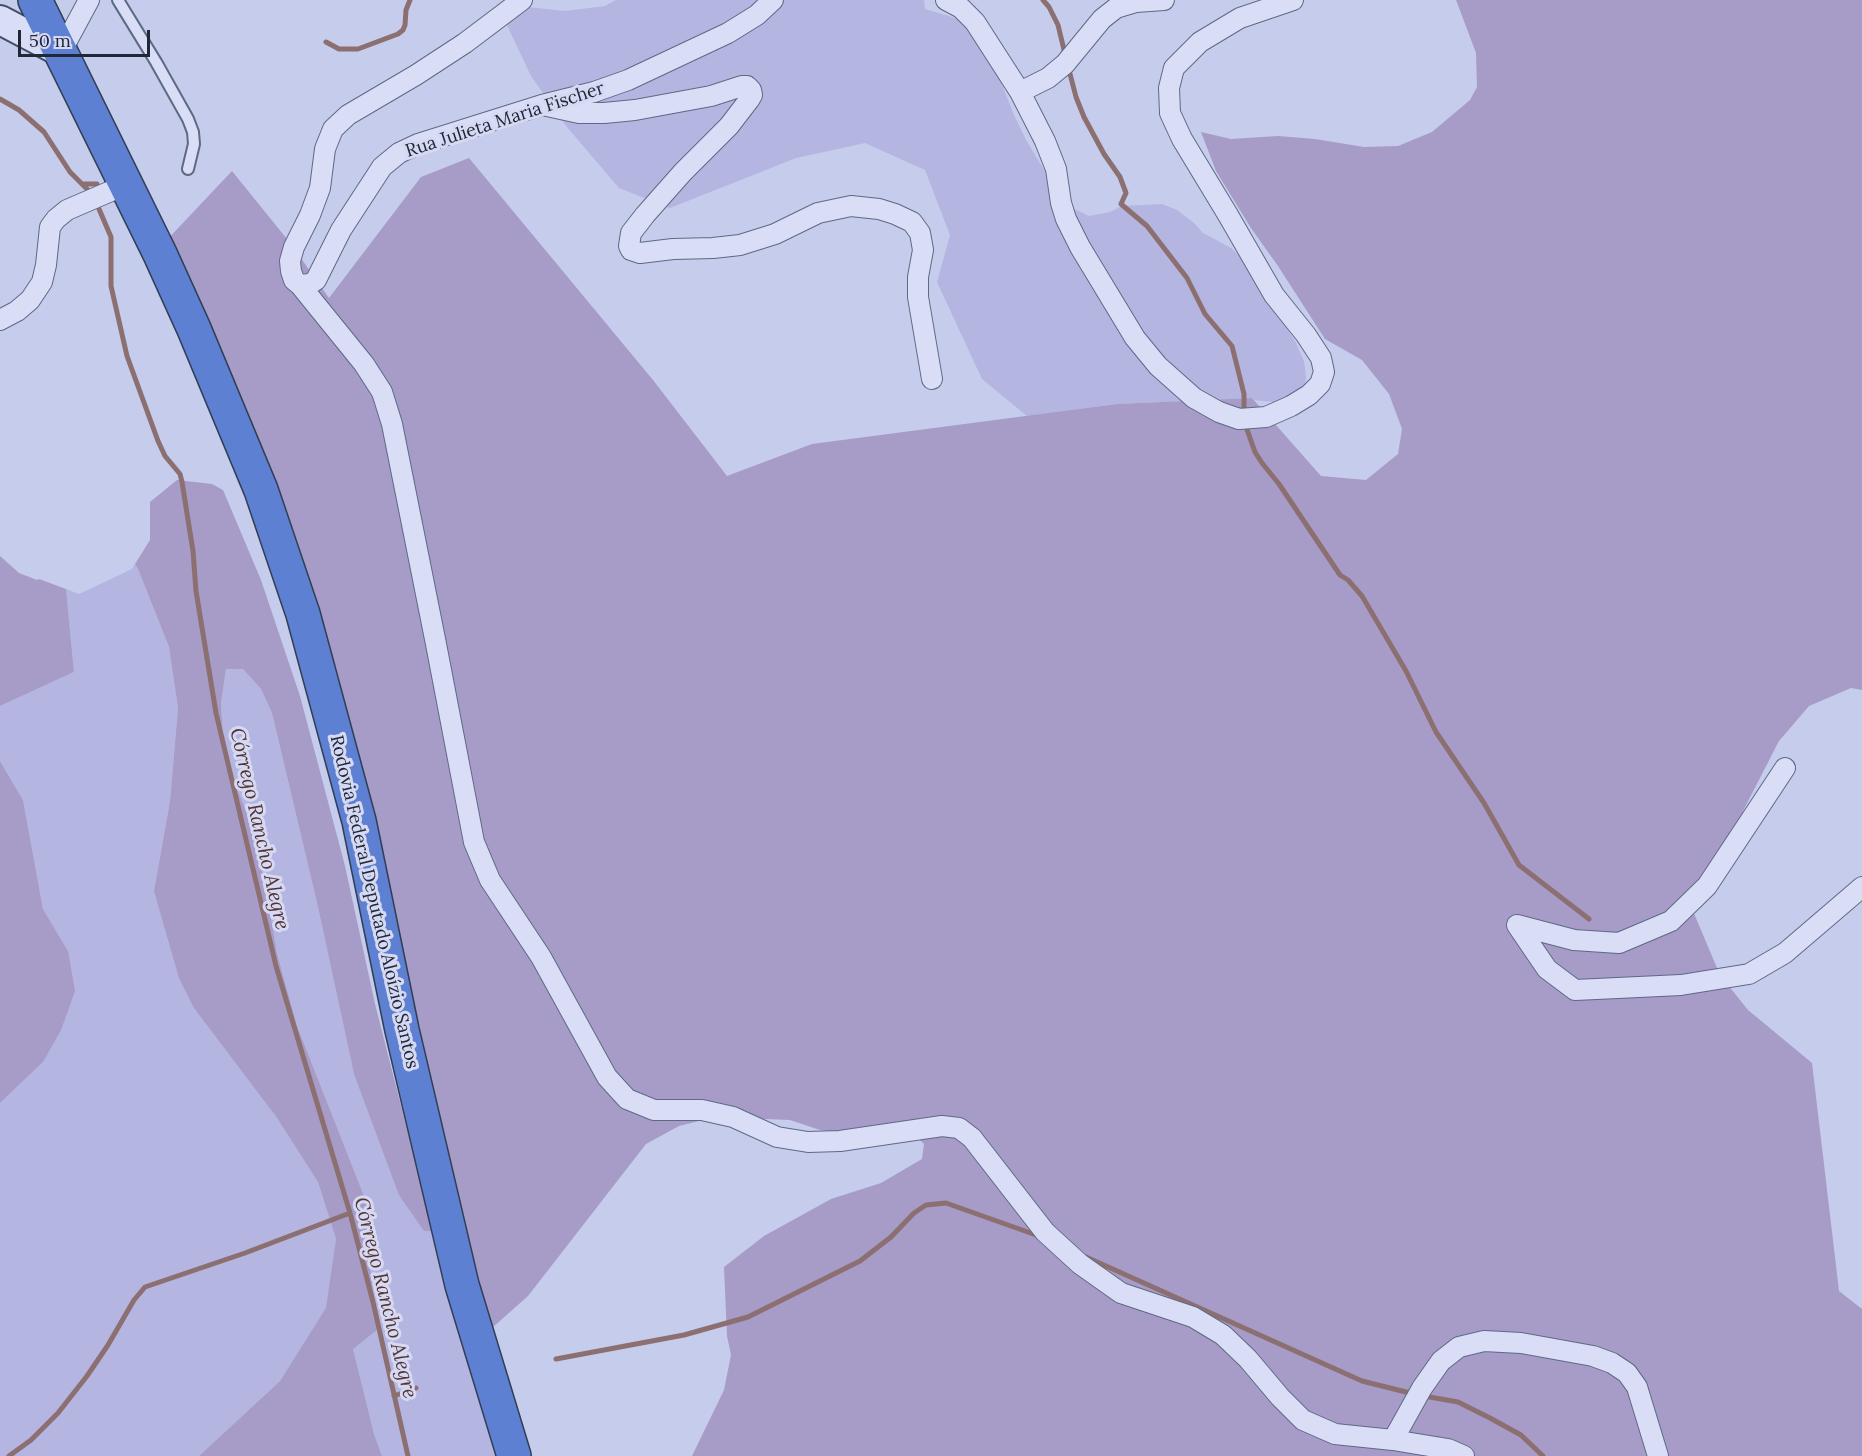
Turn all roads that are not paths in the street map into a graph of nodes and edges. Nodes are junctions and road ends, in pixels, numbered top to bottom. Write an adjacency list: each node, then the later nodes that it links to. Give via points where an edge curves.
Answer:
1 (35, 0): 10 (highway, Rodovia Federal Deputado Aloízio Santos)
2 (89, 0): 10 (street)
3 (118, 0): 13 (lane, via 188,119 194,144)
4 (522, 0): 15 (street, via 465,43 348,115 333,129 325,149 320,188 290,261 294,280)
5 (773, 0): 12 (street, Rua Julieta Maria Fischer, via 728,33 628,80)
6 (946, 0): 11 (street, via 975,22)
7 (1164, 0): 11 (street, via 1116,8 1065,64)
8 (1293, 0): 11 (street, via 1240,18 1200,42 1174,68 1169,88 1170,113 1182,139 1274,295 1321,358 1324,372 1320,384 1291,406 1266,417 1239,419 1194,398 1158,366 1135,338 1066,219 1056,169)
9 (0, 20): 10 (street)
10 (60, 52): 14 (highway, Rodovia Federal Deputado Aloízio Santos)
11 (1020, 92)
12 (542, 105): 15 (street, Rua Julieta Maria Fischer, via 399,153 381,167 341,230 316,280); 17 (street, via 579,113 625,111 747,86 752,95 749,100 645,215 631,233 629,246 640,253 740,245 775,234 818,213 851,206 895,214 912,222 920,233 923,250 918,297)
13 (188, 169)
14 (125, 185): 16 (street, via 67,210 56,219 50,227 42,282 30,300); 21 (highway, Rodovia Federal Deputado Aloízio Santos, via 194,329 261,490 303,614 359,821 402,1030 462,1285)
15 (300, 285): 20 (street, via 364,364 382,392 392,424 474,842 490,880 541,957 607,1077 627,1099 654,1110 702,1110 733,1117 777,1137 808,1142 840,1142 942,1126 959,1128 972,1138 1045,1232 1080,1264 1121,1293 1193,1317 1223,1335 1303,1420 1335,1434)
16 (0, 320)
17 (932, 379)
18 (1785, 768): 19 (street, via 1707,886 1671,921 1618,943 1574,940 1517,926 1547,969 1575,990 1681,986 1749,974 1785,953)
19 (1862, 887)
20 (1393, 1440): 22 (street, via 1448,1449); 23 (street, via 1441,1361 1460,1347 1484,1341 1521,1343 1593,1356 1627,1373 1637,1387)
21 (514, 1456)
22 (1464, 1456)
23 (1658, 1456)

